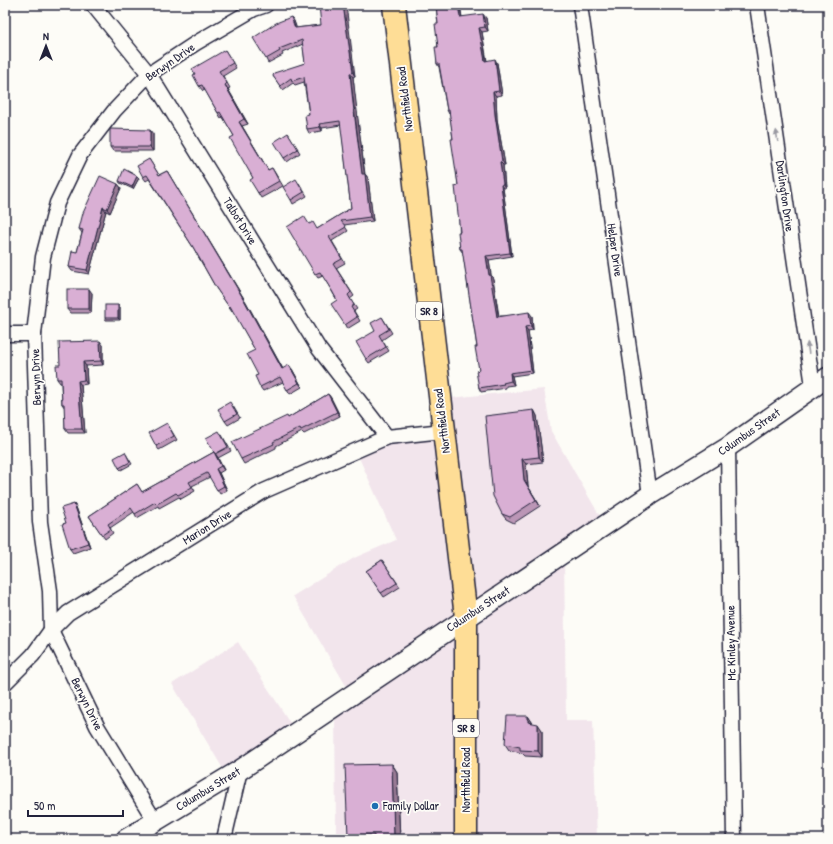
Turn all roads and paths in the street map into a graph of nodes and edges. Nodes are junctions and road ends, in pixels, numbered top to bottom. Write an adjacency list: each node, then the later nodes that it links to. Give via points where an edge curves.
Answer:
1 (93, 5): 6 (street, Talbot Drive)
2 (266, 5): 6 (street, Berwyn Drive, via 254,9)
3 (394, 5): 10 (main road, Northfield Road / SR 8)
4 (580, 5): 13 (street, Helper Drive)
5 (757, 5): 9 (street, Darlington Drive, one-way to 5)
6 (149, 74): 8 (street, Berwyn Drive, via 114,111 80,155 57,203 43,257); 11 (street, Talbot Drive, via 319,349)
7 (5, 334): 8 (street)
8 (34, 334): 15 (street, Berwyn Drive, via 40,522 50,591)
9 (821, 381): 12 (street, Columbus Street)
10 (443, 431): 11 (street, Marion Drive); 14 (main road, Northfield Road / SR 8)
11 (387, 437): 15 (street, Marion Drive, via 264,492 68,613)
12 (728, 447): 13 (street, Columbus Street); 22 (street, Mc Kinley Avenue)
13 (650, 495): 14 (street, Columbus Street)
14 (466, 617): 17 (street, Columbus Street); 21 (main road, Northfield Road / SR 8)
15 (51, 630): 16 (street, Marion Drive, via 33,655); 18 (street, Berwyn Drive, via 97,726)
16 (5, 683)
17 (240, 770): 18 (street, Columbus Street); 20 (street)
18 (156, 821): 19 (street, Columbus Street)
19 (126, 839)
20 (224, 839)
21 (466, 839)
22 (734, 839)

